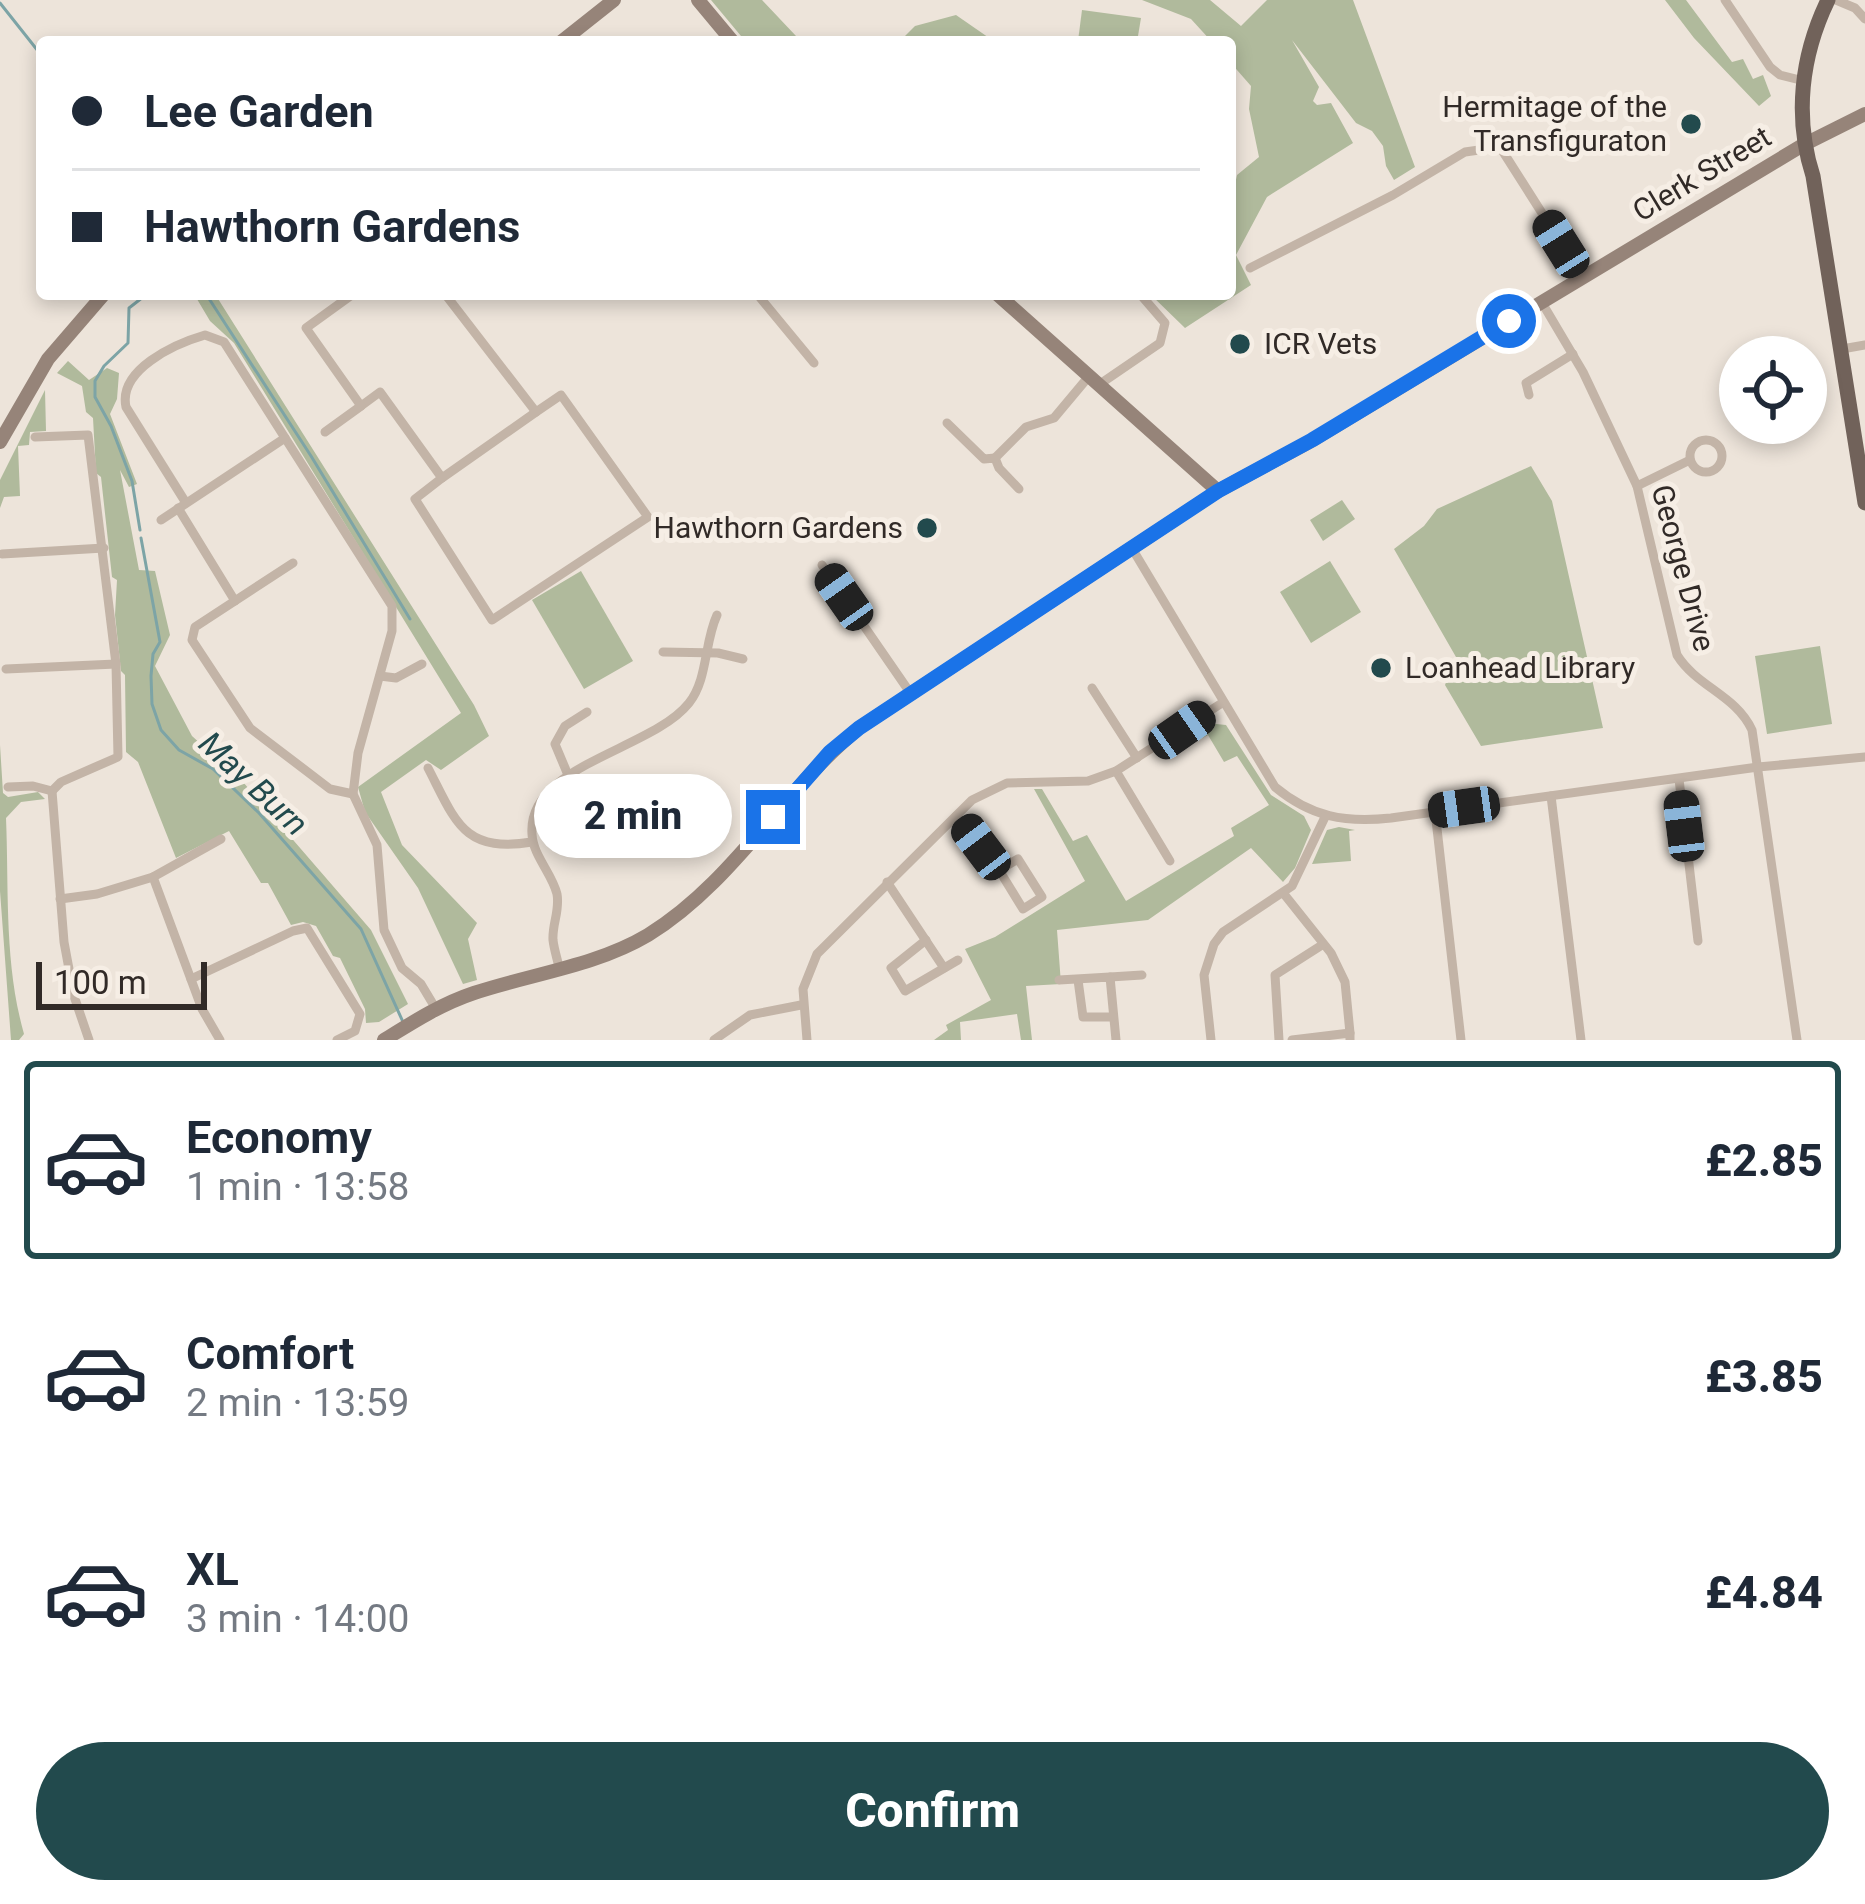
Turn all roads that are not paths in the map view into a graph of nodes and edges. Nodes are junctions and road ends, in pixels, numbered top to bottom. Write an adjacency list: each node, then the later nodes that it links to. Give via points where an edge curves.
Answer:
1 (614, 0): 6 (main road)
2 (698, 0): 7 (main road)
3 (1725, 0): 8 (street, via 1770,67)
4 (1832, 0): 5 (street); 8 (main road, via 1809,45)
5 (1865, 17)
6 (569, 36)
7 (729, 36)
8 (1804, 81): 10 (main road)
9 (1865, 114): 10 (main road, Clerk Street)
10 (1803, 146): 12 (main road, Clerk Street); 21 (main road)
11 (1250, 268): 12 (street, via 1465,152 1500,147)
12 (1582, 276): 19 (main road, Clerk Street)
13 (99, 300): 34 (main road, via 48,359)
14 (344, 300): 26 (street, via 306,328)
15 (450, 300): 27 (street)
16 (762, 300): 23 (street)
17 (1004, 300): 24 (main road)
18 (1145, 300): 24 (street, via 1165,323 1160,343)
19 (1540, 302): 22 (street, George Drive); 40 (main road, Clerk Street)
20 (1865, 345): 21 (street)
21 (1842, 349): 41 (main road)
22 (1573, 354): 25 (street, via 1526,382); 38 (street, George Drive)
23 (814, 362)
24 (1095, 380): 35 (street); 40 (main road)
25 (1529, 394)
26 (362, 406): 30 (street); 37 (street, via 380,392)
27 (536, 412): 37 (street); 37 (street, via 561,395 648,517 492,620 415,499)
28 (87, 419): 31 (street)
29 (947, 423): 35 (street, via 984,459)
30 (325, 432)
31 (88, 435): 32 (street); 44 (street)
32 (35, 437)
33 (285, 438): 42 (street); 42 (street, via 216,337 193,338 136,372 126,383 126,407); 57 (street, via 392,606)
34 (0, 442)
35 (995, 458): 39 (street)
36 (1690, 460): 38 (street)
37 (442, 478)
38 (1637, 486): 64 (street, George Drive, via 1677,655 1747,719)
39 (1019, 489)
40 (1218, 491): 45 (main road, Clerk Street)
41 (1865, 503)
42 (182, 506): 43 (street); 49 (street)
43 (161, 520)
44 (104, 548): 46 (street); 54 (street)
45 (1133, 550): 59 (main road, Clerk Street); 60 (street)
46 (2, 554)
47 (293, 562): 49 (street)
48 (821, 565): 59 (street)
49 (235, 601): 71 (street, via 191,632 216,680 250,728 330,789)
50 (717, 615): 52 (street)
51 (663, 652): 52 (street)
52 (706, 653): 53 (street); 67 (street, via 692,699 674,718)
53 (743, 659)
54 (116, 664): 56 (street); 70 (street, via 118,757)
55 (422, 664): 57 (street, via 396,678)
56 (6, 669)
57 (380, 676): 71 (street)
58 (1092, 688): 63 (street)
59 (911, 694): 88 (main road, via 830,752 749,844 654,931)
60 (1222, 703): 63 (street); 75 (street, via 1275,787)
61 (587, 712): 67 (street, via 555,744)
62 (1865, 757): 64 (street)
63 (1137, 758): 65 (street)
64 (1758, 767): 68 (street); 111 (street, George Drive)
65 (1116, 771): 74 (street, via 1088,781 1007,783); 78 (street)
66 (434, 773): 77 (street, via 454,817 476,840)
67 (568, 776): 77 (street, via 540,799)
68 (1679, 779): 72 (street); 85 (street)
69 (8, 787): 70 (street)
70 (52, 791): 83 (street)
71 (353, 794): 96 (street, via 376,845 384,931)
72 (1551, 796): 73 (street); 110 (street)
73 (1435, 811): 75 (street); 109 (street)
74 (956, 816): 79 (street); 81 (street)
75 (1325, 817): 82 (street)
76 (221, 839): 80 (street)
77 (532, 842): 88 (street, via 556,890)
78 (1170, 862)
79 (999, 870): 79 (street, via 1023,908 1042,897 1018,860)
80 (153, 877): 83 (street); 92 (street)
81 (887, 883): 84 (street); 95 (street, via 817,954)
82 (1284, 894): 86 (street); 106 (street, via 1214,944 1204,975)
83 (60, 898): 100 (street, via 74,997)
84 (926, 940): 89 (street); 89 (street, via 891,968 905,992)
85 (1698, 940)
86 (1322, 945): 99 (street, via 1345,982); 107 (street, via 1275,975)
87 (958, 960): 89 (street)
88 (559, 967): 96 (main road)
89 (944, 968)
90 (1142, 974): 91 (street)
91 (1110, 977): 94 (street); 97 (street)
92 (191, 979): 101 (street); 102 (street, via 307,928 360,1014 356,1031)
93 (1059, 980): 94 (street)
94 (1078, 980): 97 (street, via 1083,1017)
95 (801, 1005): 103 (street, via 750,1015); 104 (street)
96 (436, 1009): 98 (main road)
97 (1113, 1017): 105 (street)
98 (391, 1036)
99 (1350, 1036): 108 (street)
100 (89, 1040)
101 (220, 1040)
102 (337, 1040)
103 (714, 1040)
104 (807, 1040)
105 (1116, 1040)
106 (1211, 1040)
107 (1279, 1040)
108 (1292, 1040)
109 (1461, 1040)
110 (1581, 1040)
111 (1797, 1040)

